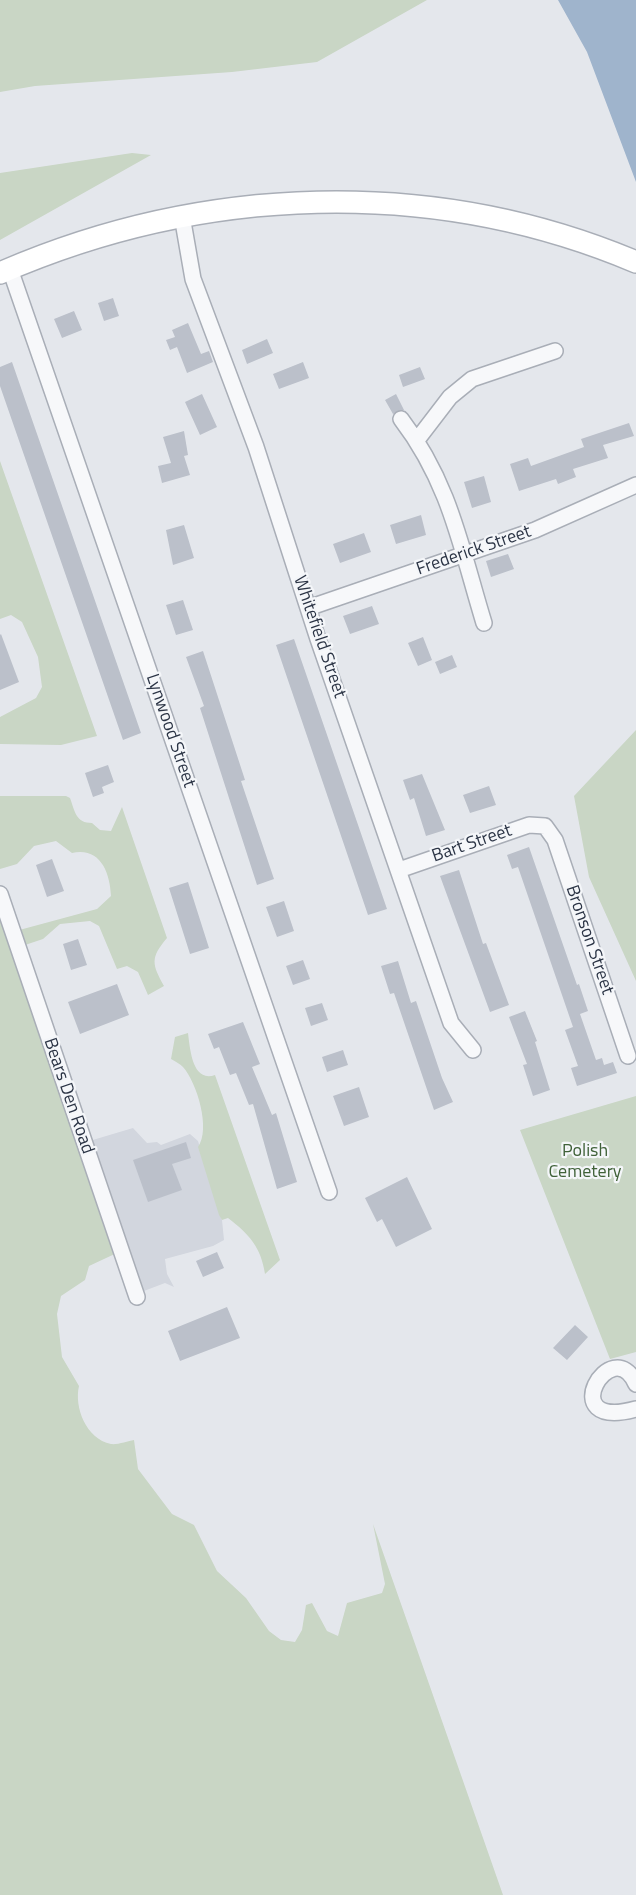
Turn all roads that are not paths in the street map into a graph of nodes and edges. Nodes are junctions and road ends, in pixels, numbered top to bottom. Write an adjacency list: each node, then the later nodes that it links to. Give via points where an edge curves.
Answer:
1 (182, 216): 2 (main road, via 286,203 401,205 524,225); 3 (main road, via 84,240); 9 (street, Whitefield Street, via 193,279 256,447)
2 (636, 262)
3 (5, 271): 16 (street, Lynwood Street)
4 (555, 351): 6 (street, via 472,379 450,397)
5 (401, 419): 6 (street)
6 (417, 440): 8 (street, via 443,487)
7 (636, 485): 8 (street, Frederick Street, via 535,530)
8 (463, 555): 9 (street, Frederick Street); 10 (street)
9 (308, 608): 12 (street, Whitefield Street)
10 (484, 623)
11 (545, 826): 12 (street, Bart Street, via 529,825); 15 (street, Bronson Street, via 555,840)
12 (399, 870): 14 (street, Whitefield Street, via 451,1023)
13 (0, 894): 17 (street, Bears Den Road)
14 (473, 1050)
15 (628, 1056)
16 (329, 1192)
17 (137, 1297)
18 (636, 1384): 19 (street, via 622,1370 607,1371 596,1381 593,1395 605,1412 620,1414)
19 (636, 1409)

